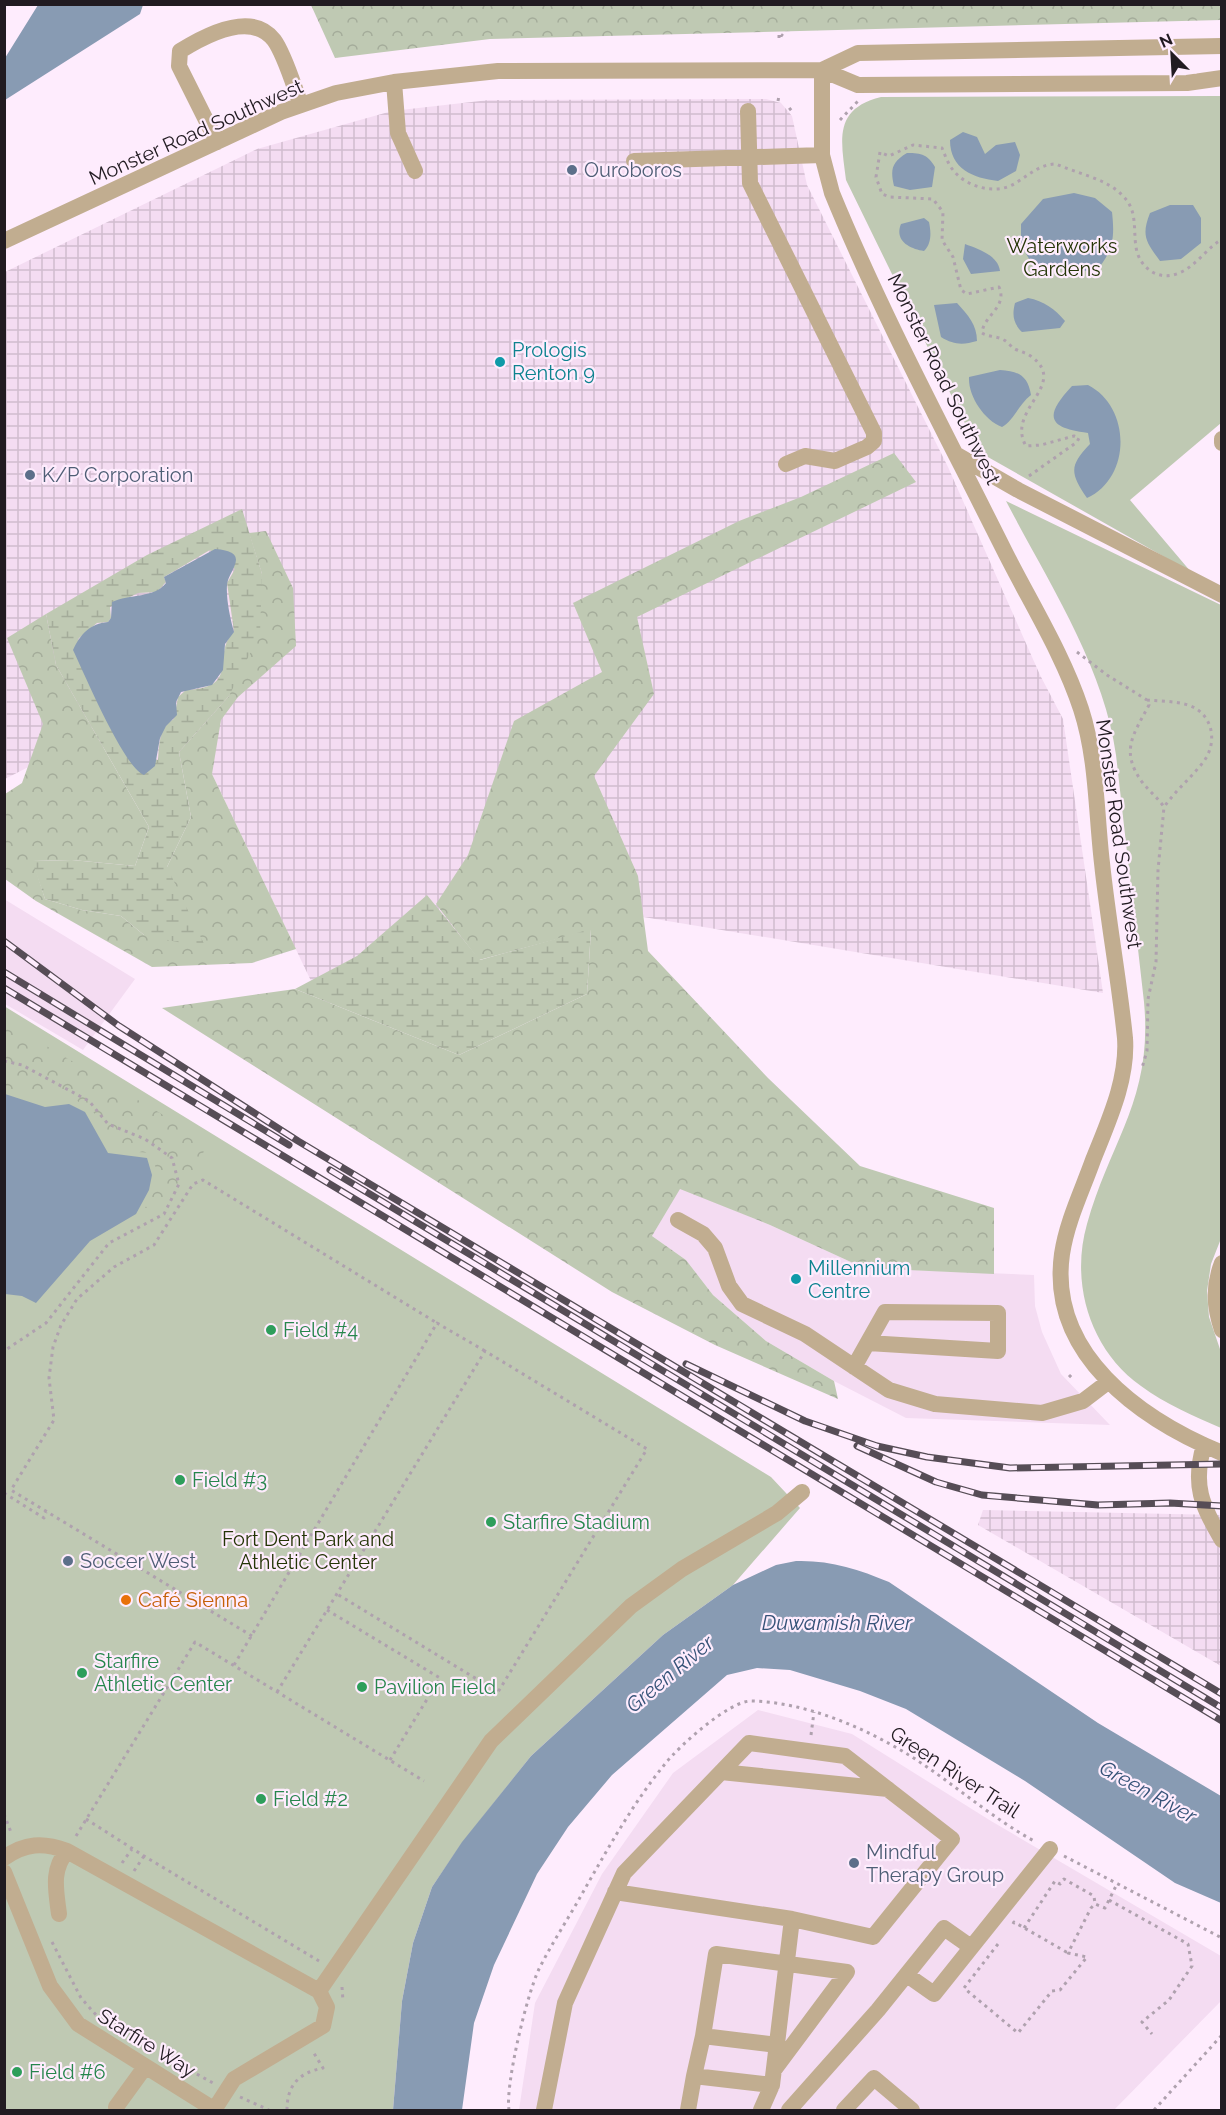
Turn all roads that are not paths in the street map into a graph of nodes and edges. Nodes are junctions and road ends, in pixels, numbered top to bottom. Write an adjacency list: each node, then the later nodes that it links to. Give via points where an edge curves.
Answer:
1 (1221, 46): 2 (street, via 858,53)
2 (822, 70): 3 (street, via 858,85 1187,83); 4 (street, Monster Road Southwest, via 498,71); 8 (street, Monster Road Southwest)
3 (1221, 78)
4 (394, 82): 5 (street, Monster Road Southwest, via 336,93); 11 (street, via 398,133)
5 (301, 105): 7 (street, Monster Road Southwest); 7 (street, via 275,41 266,32 252,26 235,27 200,38 180,51 179,66)
6 (748, 111): 9 (street)
7 (217, 142): 12 (street, Monster Road Southwest)
8 (822, 155): 9 (street); 13 (street, Monster Road Southwest, via 844,223)
9 (750, 157): 10 (street); 14 (street, via 750,183 874,433 874,441 867,447 835,461 806,456)
10 (634, 160)
11 (415, 171)
12 (4, 241)
13 (956, 455): 15 (street); 21 (street, Monster Road Southwest, via 1071,684 1090,748 1125,1043 1113,1110 1068,1227 1061,1283 1065,1311 1079,1344)
14 (786, 464)
15 (1221, 595)
16 (678, 1220): 20 (street, via 704,1234 715,1248 729,1286 742,1304 805,1334)
17 (1221, 1263): 18 (street, via 1216,1278 1215,1309)
18 (1221, 1330)
19 (868, 1343): 19 (street, via 885,1312 998,1312 998,1351); 20 (street)
20 (854, 1367): 21 (street, via 889,1390 935,1404 1000,1411 1042,1413 1083,1401)
21 (1108, 1382): 22 (street, Monster Road Southwest, via 1143,1410)
22 (1204, 1445): 23 (street, Monster Road Southwest); 25 (street, via 1199,1464 1202,1505)
23 (1221, 1453)
24 (802, 1492): 38 (street, via 777,1513 682,1569 631,1606 491,1742)
25 (1221, 1540)
26 (722, 1772): 27 (street); 27 (street, via 749,1743 845,1756); 32 (street, via 624,1873)
27 (888, 1790): 34 (street, via 952,1839 873,1937)
28 (1050, 1849): 35 (street)
29 (67, 1851): 30 (street, via 48,1844 24,1846); 33 (street, via 59,1861 55,1879); 38 (street)
30 (11, 1854)
31 (4, 1872): 41 (street, Starfire Way, via 50,1986 78,2024)
32 (615, 1892): 34 (street); 46 (street, via 565,2003)
33 (58, 1914)
34 (792, 1919): 36 (street)
35 (971, 1947): 37 (street, via 944,1928); 37 (street, via 934,1994)
36 (787, 1964): 39 (street, via 716,1954); 40 (street); 43 (street, via 846,1972)
37 (907, 1975): 49 (street)
38 (319, 1991): 45 (street, via 327,2007 323,2026 240,2075)
39 (703, 2036): 40 (street); 42 (street)
40 (777, 2045): 43 (street)
41 (146, 2067): 44 (street); 45 (street, Starfire Way)
42 (694, 2076): 43 (street); 47 (street)
43 (773, 2078): 48 (street)
44 (116, 2106)
45 (214, 2110)
46 (544, 2110)
47 (688, 2110)
48 (761, 2110)
49 (789, 2110)
50 (844, 2110): 51 (street, via 874,2078)
51 (912, 2110)

